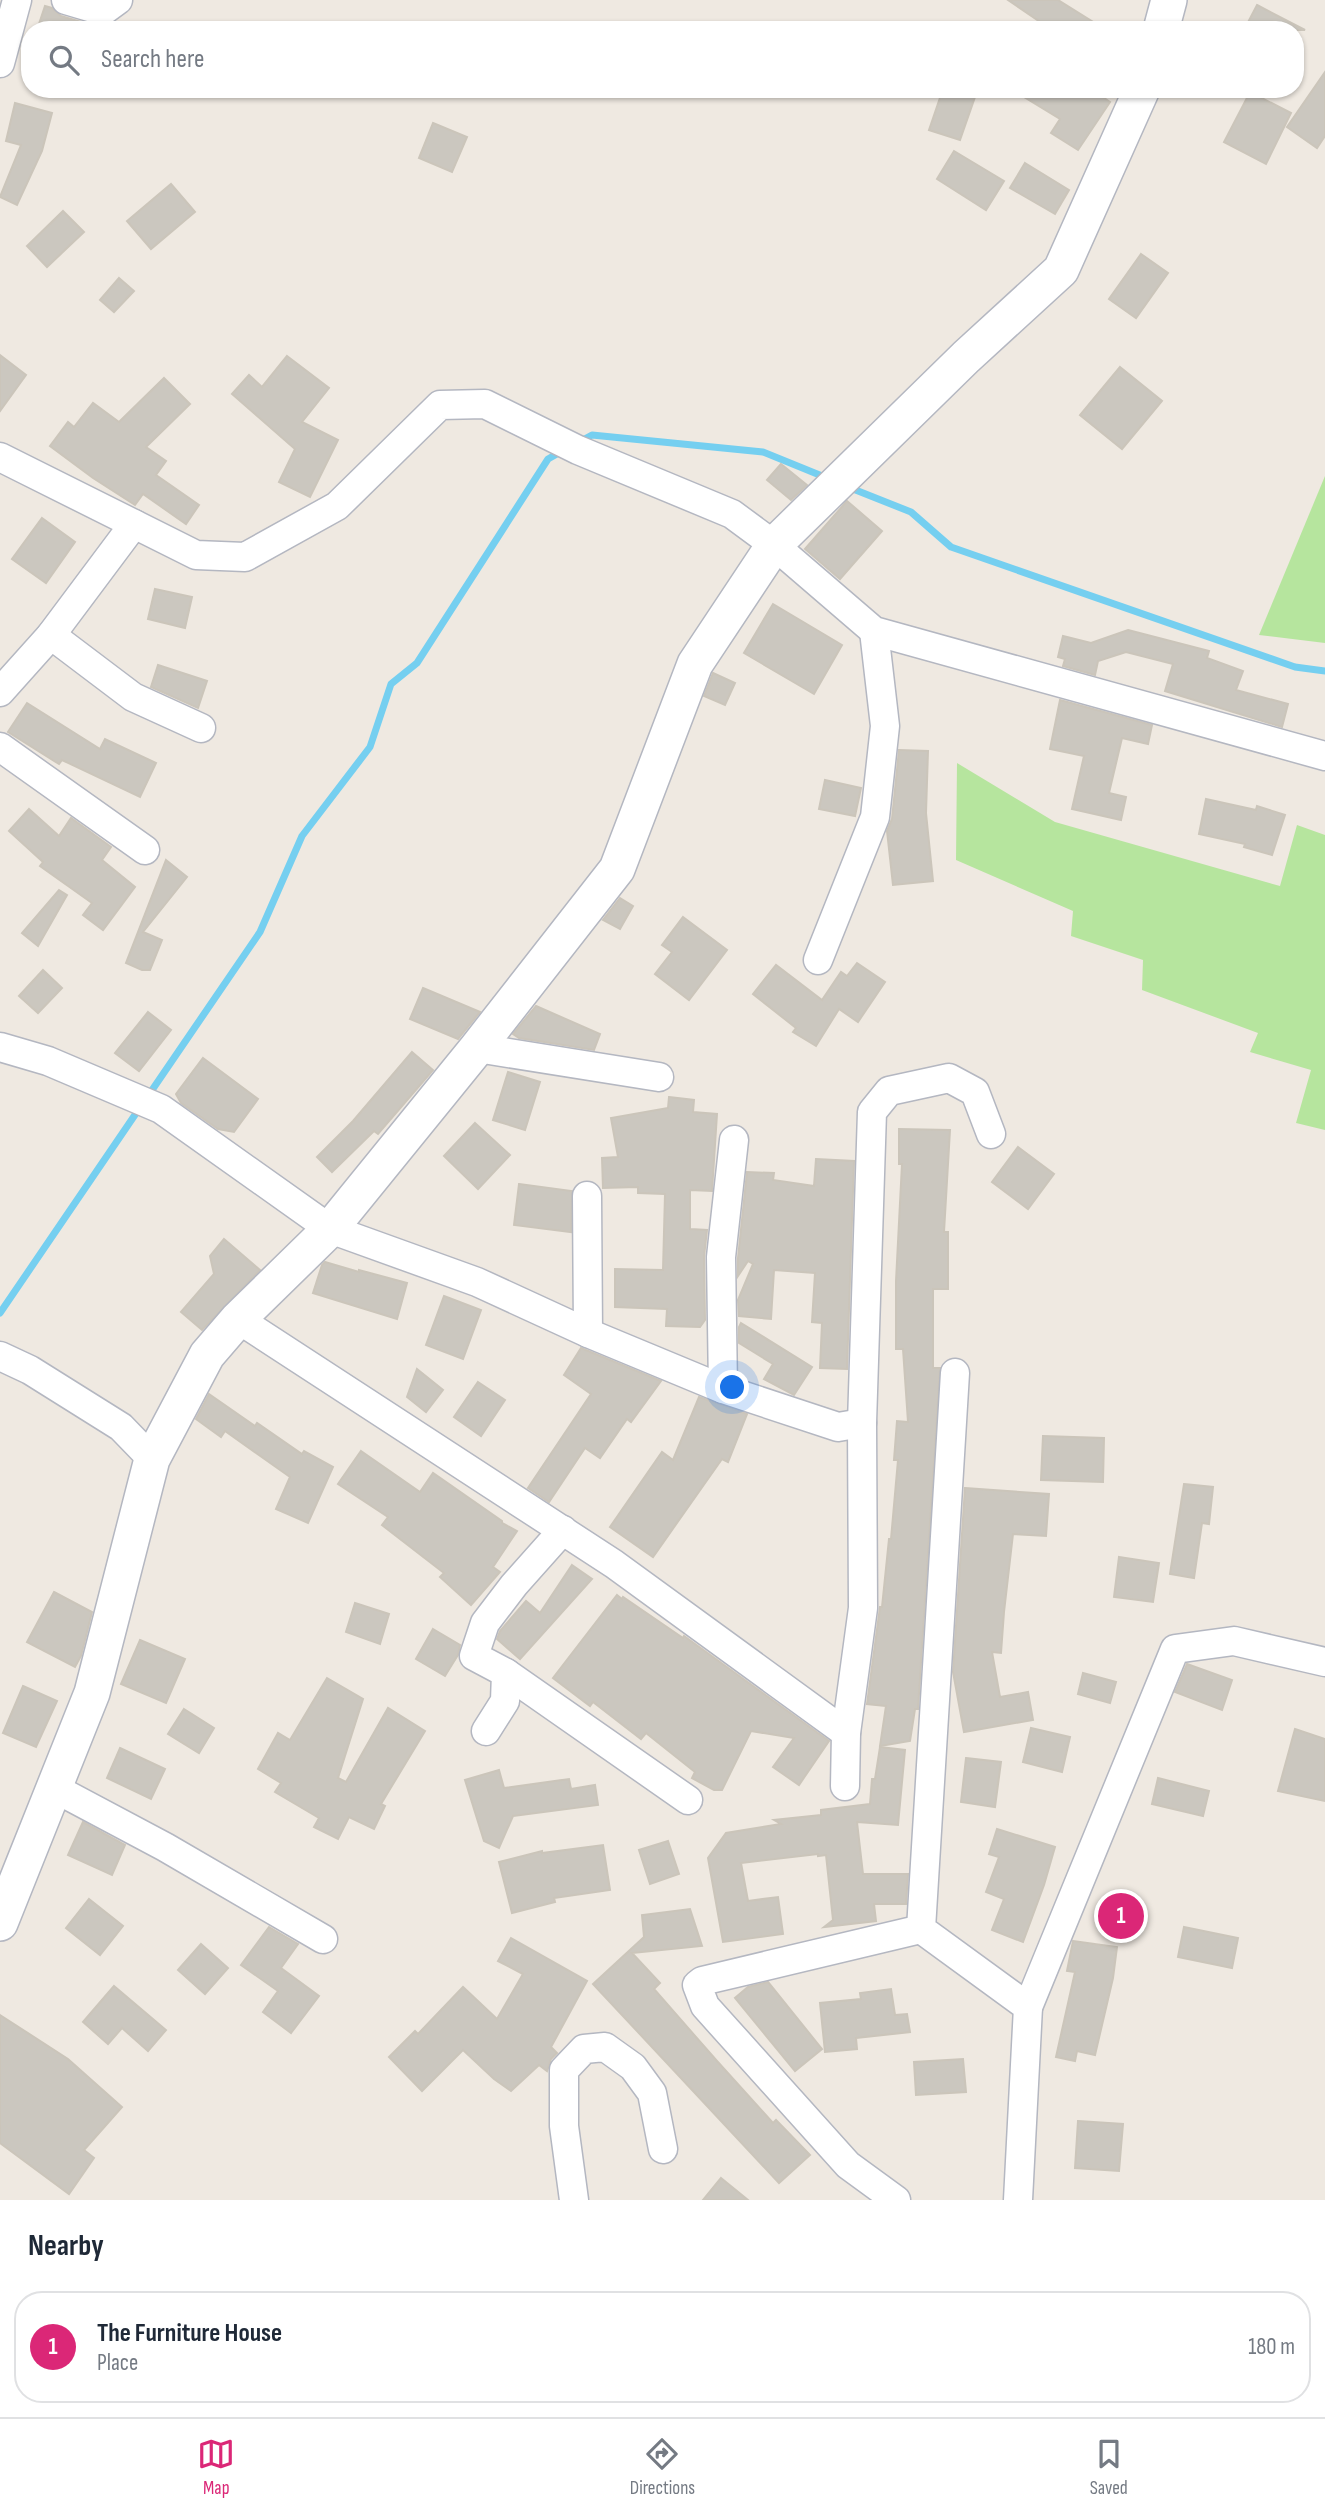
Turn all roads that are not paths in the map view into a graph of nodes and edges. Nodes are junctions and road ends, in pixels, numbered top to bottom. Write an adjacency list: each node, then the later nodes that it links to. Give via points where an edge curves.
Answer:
1 (17, 0): 6 (street)
2 (66, 0): 3 (street, via 103,11)
3 (118, 0)
4 (1169, 0): 5 (street)
5 (1163, 21)
6 (0, 63)
7 (1138, 98): 10 (street, via 1061,270)
8 (0, 457): 9 (street)
9 (134, 524): 10 (street, via 196,555 246,557 337,506 440,405 485,404 571,447 732,514); 12 (street)
10 (774, 545): 11 (street); 20 (street, via 695,664 617,869)
11 (874, 631): 16 (street); 18 (street, via 885,726 875,817)
12 (51, 635): 13 (street); 14 (street, via 133,697)
13 (0, 692)
14 (201, 728)
15 (0, 747): 17 (street)
16 (1325, 756)
17 (145, 850)
18 (818, 960)
19 (0, 1048): 25 (street, via 48,1061 161,1109)
20 (477, 1048): 21 (street); 25 (street)
21 (659, 1077)
22 (991, 1134): 31 (street, via 975,1092 949,1078 889,1091 872,1112)
23 (734, 1140): 30 (street, via 721,1257)
24 (587, 1196): 27 (street)
25 (330, 1229): 26 (street); 27 (street, via 477,1282)
26 (238, 1319): 32 (street, via 207,1355); 33 (street)
27 (587, 1333): 30 (street)
28 (0, 1356): 32 (street, via 121,1427)
29 (955, 1373): 42 (street)
30 (723, 1389): 31 (street, via 838,1427)
31 (862, 1423): 37 (street, via 863,1608)
32 (152, 1459): 39 (street, via 92,1693)
33 (563, 1530): 35 (street, via 485,1623 474,1656); 37 (street)
34 (1325, 1662): 44 (street, via 1234,1642 1175,1649)
35 (506, 1673): 36 (street, via 505,1701); 40 (street)
36 (486, 1731)
37 (846, 1733): 38 (street)
38 (845, 1786)
39 (54, 1788): 41 (street); 43 (street)
40 (688, 1800)
41 (0, 1923)
42 (921, 1929): 44 (street); 47 (street, via 697,1985 705,2006 848,2165)
43 (323, 1939)
44 (1028, 2007): 48 (street)
45 (663, 2149): 46 (street, via 652,2093 633,2067 605,2047 584,2049 564,2070 564,2126)
46 (574, 2200)
47 (896, 2200)
48 (1018, 2200)

